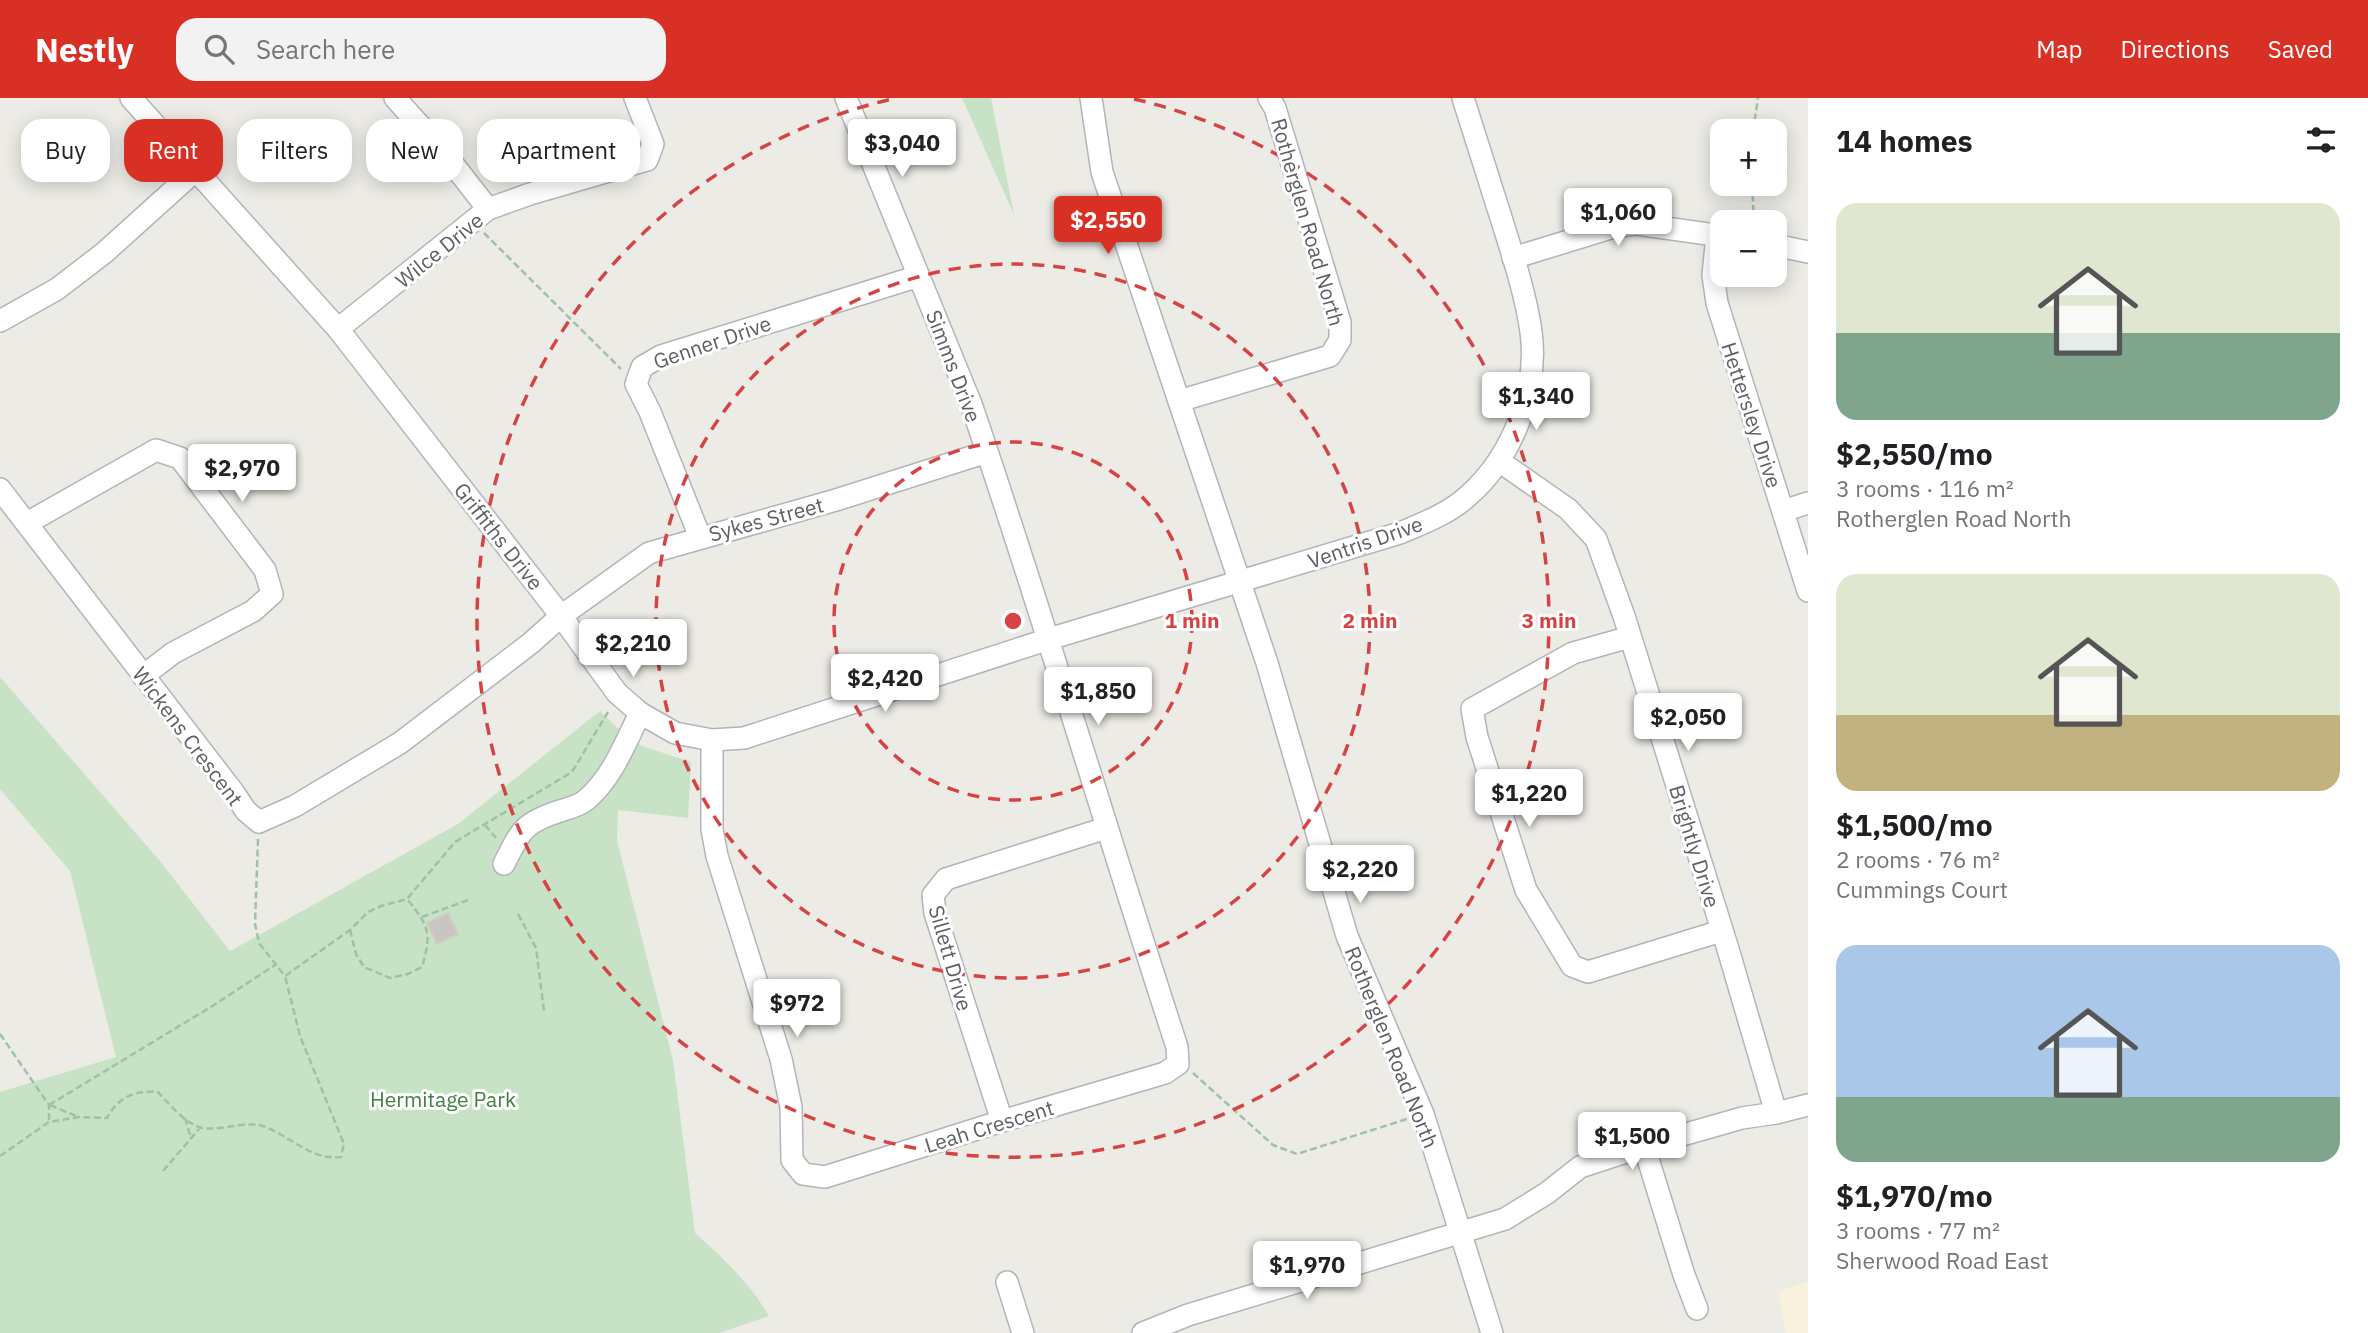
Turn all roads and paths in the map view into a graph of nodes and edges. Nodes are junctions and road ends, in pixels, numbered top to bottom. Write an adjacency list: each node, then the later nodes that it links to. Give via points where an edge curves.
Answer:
1 (131, 98): 9 (street, Griffiths Drive)
2 (395, 98): 13 (street, via 442,150)
3 (635, 98): 13 (street, Wilce Drive, via 653,144 647,160 530,194)
4 (846, 98): 18 (street, Simms Drive)
5 (1091, 98): 23 (street, Rotherglen Road North, via 1102,172)
6 (1269, 98): 23 (street, Rotherglen Road North, via 1340,322 1340,340 1330,356)
7 (1463, 98): 17 (street, Ventris Drive)
8 (1758, 98): 10 (path)
9 (150, 119)
10 (1755, 119)
11 (183, 182): 20 (street, via 94,261 57,289)
12 (207, 182): 21 (street, Griffiths Drive)
13 (481, 216): 21 (street, Wilce Drive); 22 (path)
14 (1710, 235): 17 (street, via 1637,224 1618,226)
15 (1787, 248): 16 (street)
16 (1808, 252)
17 (1513, 258): 25 (street, Ventris Drive, via 1531,334 1531,373 1517,424)
18 (919, 276): 22 (street, Genner Drive, via 661,356 642,367); 24 (street, Simms Drive)
19 (1715, 287): 28 (street, Hettersley Drive)
20 (0, 321)
21 (338, 329): 33 (street, Griffiths Drive)
22 (636, 384): 30 (street, Genner Drive)
23 (1179, 401): 31 (street, Rotherglen Road North)
24 (987, 452): 30 (street, Sykes Street); 35 (street, Simms Drive)
25 (1499, 461): 31 (street, Ventris Drive, via 1469,496 1439,516 1400,533); 34 (street, Brightly Drive, via 1567,509 1596,539)
26 (0, 489): 29 (street, Wickens Crescent)
27 (1808, 503): 28 (street)
28 (1783, 511): 32 (street, Hettersley Drive)
29 (27, 523): 36 (street, Wickens Crescent); 36 (street, via 156,450 180,458 265,570 272,594 253,611 173,653)
30 (700, 537): 33 (street, Sykes Street, via 649,553)
31 (1239, 582): 35 (street, Ventris Drive); 56 (street, Rotherglen Road North, via 1347,936)
32 (1808, 591)
33 (561, 616): 38 (street, Griffiths Drive, via 617,693); 40 (street, Wickens Crescent, via 400,743 295,806)
34 (1630, 637): 48 (street, Brightly Drive); 48 (street, via 1573,653 1472,709 1477,737 1526,890 1572,965 1588,972)
35 (1049, 639): 39 (street, Griffiths Drive, via 744,738); 41 (street)
36 (143, 676): 40 (street, Wickens Crescent)
37 (608, 712): 44 (path, via 572,772 456,842)
38 (640, 713): 39 (street, Griffiths Drive, via 675,733); 42 (street, via 601,785 583,803 522,829)
39 (712, 740): 60 (street, Leah Crescent, via 712,830 781,1059 791,1107 792,1160 803,1174 825,1177)
40 (259, 822): 49 (path, via 254,924 259,943)
41 (1106, 828): 53 (street, via 1177,1047); 60 (street, Sillett Drive, via 946,879 933,895 934,913)
42 (504, 864)
43 (471, 899): 46 (path)
44 (407, 900): 46 (path); 47 (path, via 368,912)
45 (518, 914): 51 (path, via 536,948)
46 (422, 917): 47 (path, via 429,943 422,967 390,978 364,967)
47 (350, 930): 50 (path)
48 (1721, 931): 57 (street, Brightly Drive)
49 (275, 965): 50 (path); 54 (path)
50 (285, 976): 62 (path, via 300,1035 344,1144 341,1157 329,1159 308,1152 261,1125)
51 (544, 1011)
52 (0, 1034): 54 (path)
53 (1178, 1064): 56 (path, via 1200,1078 1273,1145 1297,1154); 60 (street, Leah Crescent, via 1165,1073)
54 (49, 1105): 58 (path); 61 (path)
55 (1808, 1105): 57 (street)
56 (1423, 1114): 67 (street, Rotherglen Road North)
57 (1776, 1114): 64 (street, via 1742,1118)
58 (79, 1117): 59 (path, via 107,1118 113,1106 140,1091 158,1092); 61 (path)
59 (185, 1118): 62 (path); 63 (path)
60 (1002, 1121)
61 (49, 1122): 65 (path)
62 (200, 1128): 63 (path)
63 (191, 1138): 66 (path)
64 (1644, 1146): 67 (street, via 1580,1167 1505,1219); 69 (street)
65 (0, 1156)
66 (163, 1171)
67 (1459, 1233): 71 (street, via 1188,1315); 72 (street, Rotherglen Road North)
68 (1007, 1282): 70 (street)
69 (1697, 1309)
70 (1023, 1333)
71 (1143, 1333)
72 (1492, 1333)

